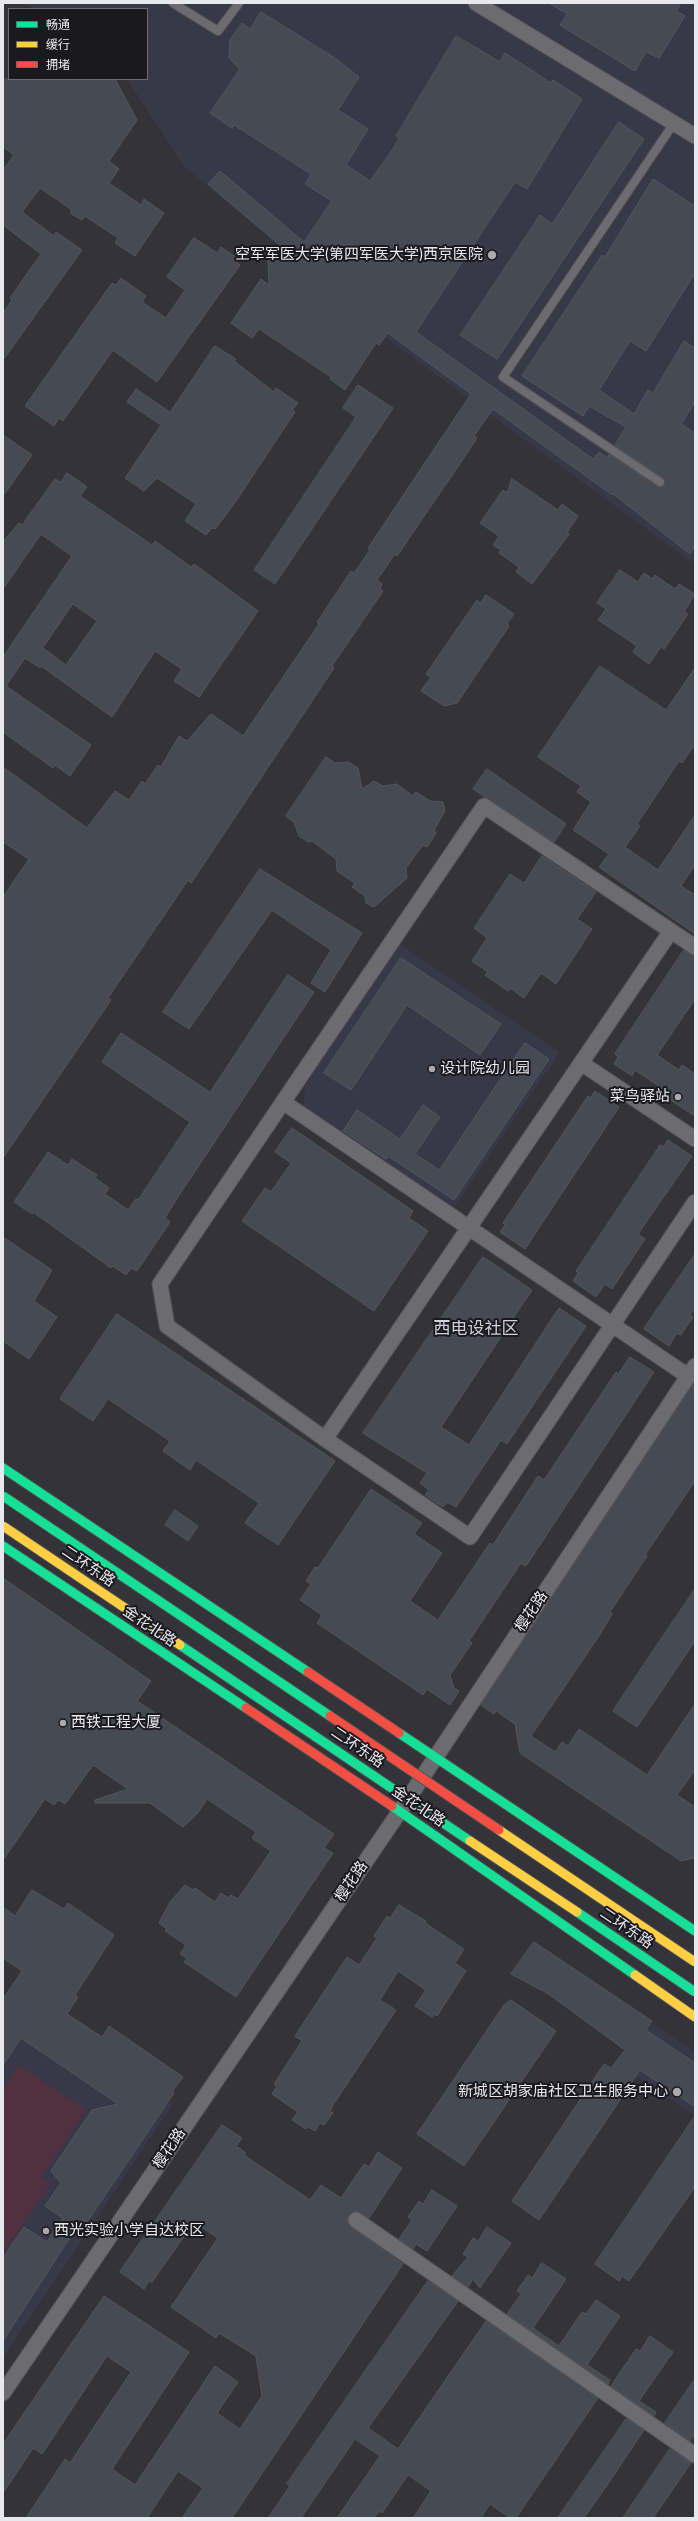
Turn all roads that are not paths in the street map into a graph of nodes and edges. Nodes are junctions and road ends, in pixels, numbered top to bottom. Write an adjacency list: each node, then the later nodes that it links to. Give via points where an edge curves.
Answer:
1 (172, 3): 2 (lane, via 218,31)
2 (239, 3)
3 (476, 3): 4 (street)
4 (674, 123): 5 (street); 6 (lane, via 503,377)
5 (695, 136)
6 (660, 482)
7 (671, 931): 8 (street); 9 (street); 10 (street, via 484,806)
8 (695, 947)
9 (581, 1063): 11 (street); 13 (street)
10 (283, 1102): 13 (street); 16 (street, via 160,1284 167,1326)
11 (695, 1140)
12 (695, 1202): 14 (street)
13 (468, 1227): 14 (street); 16 (street)
14 (613, 1325): 15 (street); 16 (street, via 470,1537)
15 (692, 1371): 21 (street, 樱花路)
16 (325, 1439)
17 (3, 1468): 21 (main road)
18 (3, 1496): 26 (main road, 二环东路, bridge)
19 (3, 1526): 27 (main road, 二环东路, bridge)
20 (3, 1546): 22 (main road, 金花北路)
21 (435, 1758): 22 (street, 樱花路); 23 (main road)
22 (400, 1811): 28 (main road, 金花北路); 30 (street, 樱花路)
23 (671, 1915): 24 (main road); 25 (main road)
24 (695, 1926)
25 (695, 1931)
26 (695, 1962)
27 (695, 1992)
28 (695, 2016)
29 (356, 2220): 31 (street)
30 (3, 2393)
31 (695, 2454)

